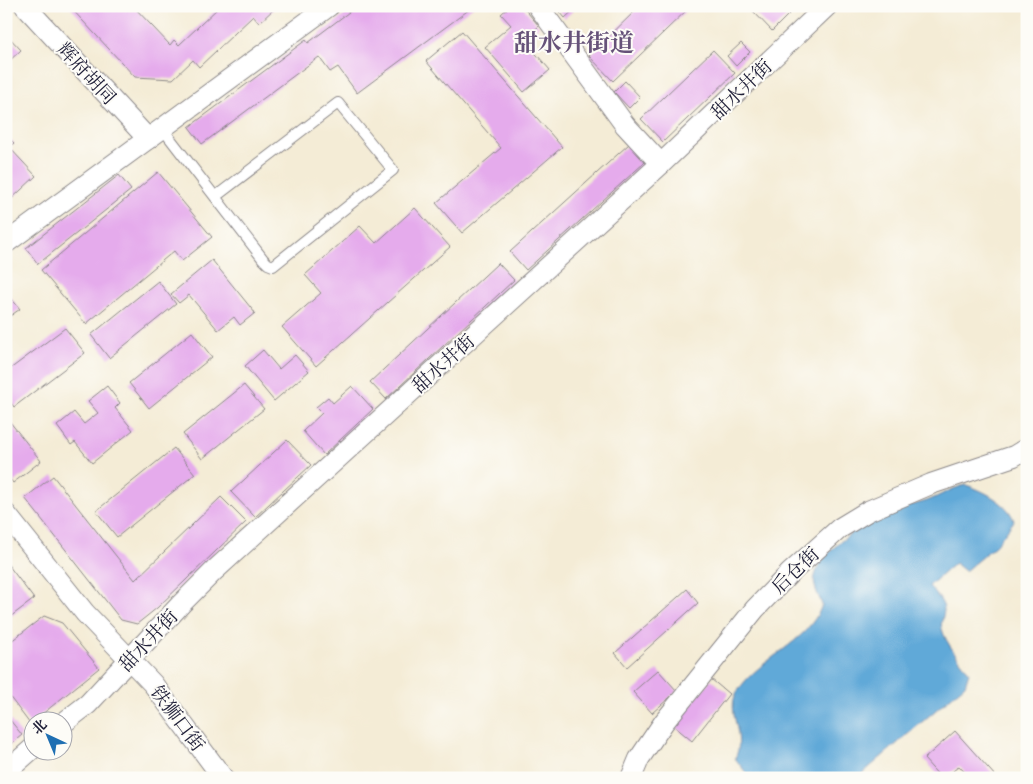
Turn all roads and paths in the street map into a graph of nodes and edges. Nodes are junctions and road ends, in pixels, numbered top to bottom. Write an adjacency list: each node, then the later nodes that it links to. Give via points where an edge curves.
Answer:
1 (25, 6): 5 (street, 辉府胡同)
2 (329, 6): 5 (street)
3 (538, 6): 6 (street, via 625,125)
4 (827, 6): 6 (street, 甜水井街)
5 (155, 134): 7 (lane); 8 (street)
6 (661, 164): 11 (street, 甜水井街, via 215,570)
7 (215, 197): 7 (lane, via 338,103 393,170 273,266 263,260)
8 (6, 243)
9 (1027, 448): 16 (street, 后仓街, via 1014,456 931,484 877,507 840,528 790,572 755,609 664,722)
10 (6, 514): 11 (street, 铁狮口街, via 85,613)
11 (130, 659): 12 (street, 甜水井街); 15 (street, 铁狮口街, via 153,684)
12 (72, 716)
13 (22, 758): 14 (street)
14 (6, 772)
15 (224, 778)
16 (631, 778)

